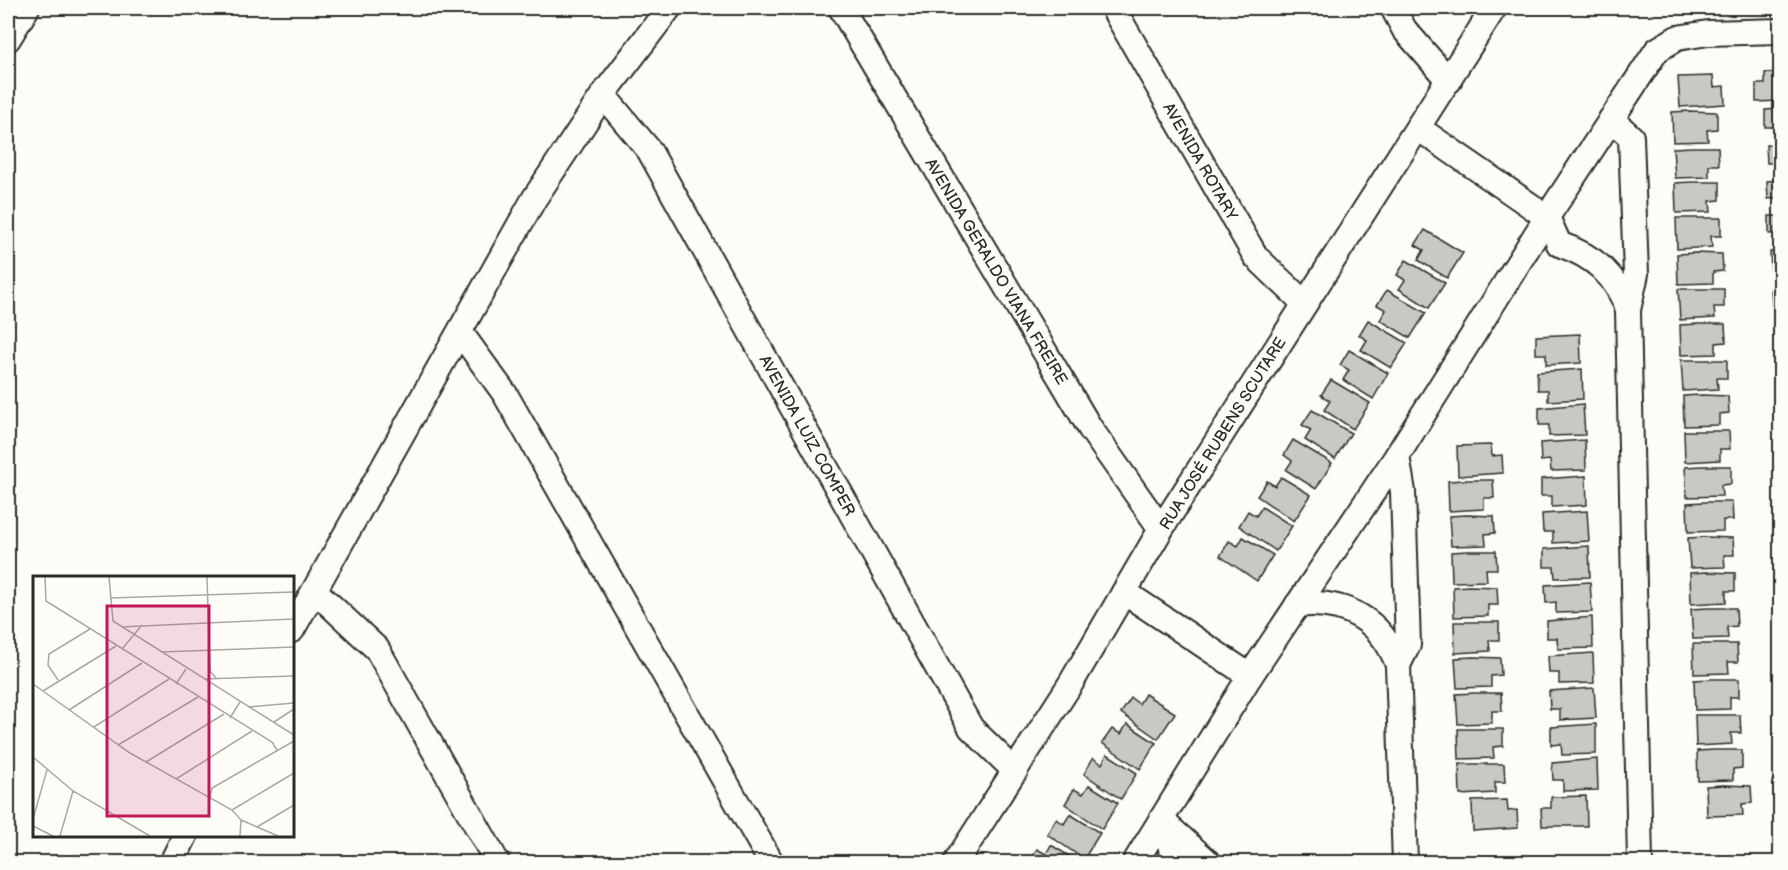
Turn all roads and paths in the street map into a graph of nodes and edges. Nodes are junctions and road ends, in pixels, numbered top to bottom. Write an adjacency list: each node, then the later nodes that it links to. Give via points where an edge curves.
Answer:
1 (27, 8): 8 (street)
2 (669, 8): 10 (street)
3 (841, 8): 18 (street, AVENIDA GERALDO VIANA FREIRE, via 1090,428)
4 (1113, 8): 14 (street, AVENIDA ROTARY, via 1256,257)
5 (1393, 8): 9 (street, via 1404,29)
6 (1494, 8): 9 (street, RUA JOSÉ RUBENS SCUTARE)
7 (1780, 31): 11 (street, via 1677,38 1657,50)
8 (8, 39)
9 (1449, 81): 12 (street, RUA JOSÉ RUBENS SCUTARE)
10 (603, 95): 16 (street, via 534,199); 25 (street, AVENIDA LUIZ COMPER, via 649,150 971,728)
11 (1611, 119): 13 (street); 15 (street, via 1631,136 1636,274)
12 (1418, 128): 13 (street); 14 (street, RUA JOSÉ RUBENS SCUTARE)
13 (1547, 217): 15 (street, via 1559,244 1592,259 1616,282); 17 (street)
14 (1304, 303): 18 (street, RUA JOSÉ RUBENS SCUTARE)
15 (1628, 310): 36 (street)
16 (460, 332): 19 (street); 30 (street, via 505,394)
17 (1397, 456): 21 (street); 23 (street, via 1403,492 1408,645)
18 (1161, 529): 20 (street, RUA JOSÉ RUBENS SCUTARE)
19 (315, 591): 22 (street); 29 (street, via 377,649)
20 (1124, 592): 24 (street); 25 (street, RUA JOSÉ RUBENS SCUTARE)
21 (1298, 605): 23 (street, via 1333,604 1366,619 1386,639); 24 (street)
22 (294, 627)
23 (1398, 665): 35 (street)
24 (1250, 676): 26 (street)
25 (1015, 771): 31 (street, RUA JOSÉ RUBENS SCUTARE)
26 (1161, 820): 32 (street); 33 (street); 34 (street)
27 (184, 837): 28 (street)
28 (172, 862)
29 (497, 862)
30 (771, 862)
31 (956, 862)
32 (1135, 862)
33 (1172, 862)
34 (1208, 862)
35 (1405, 862)
36 (1640, 862)

